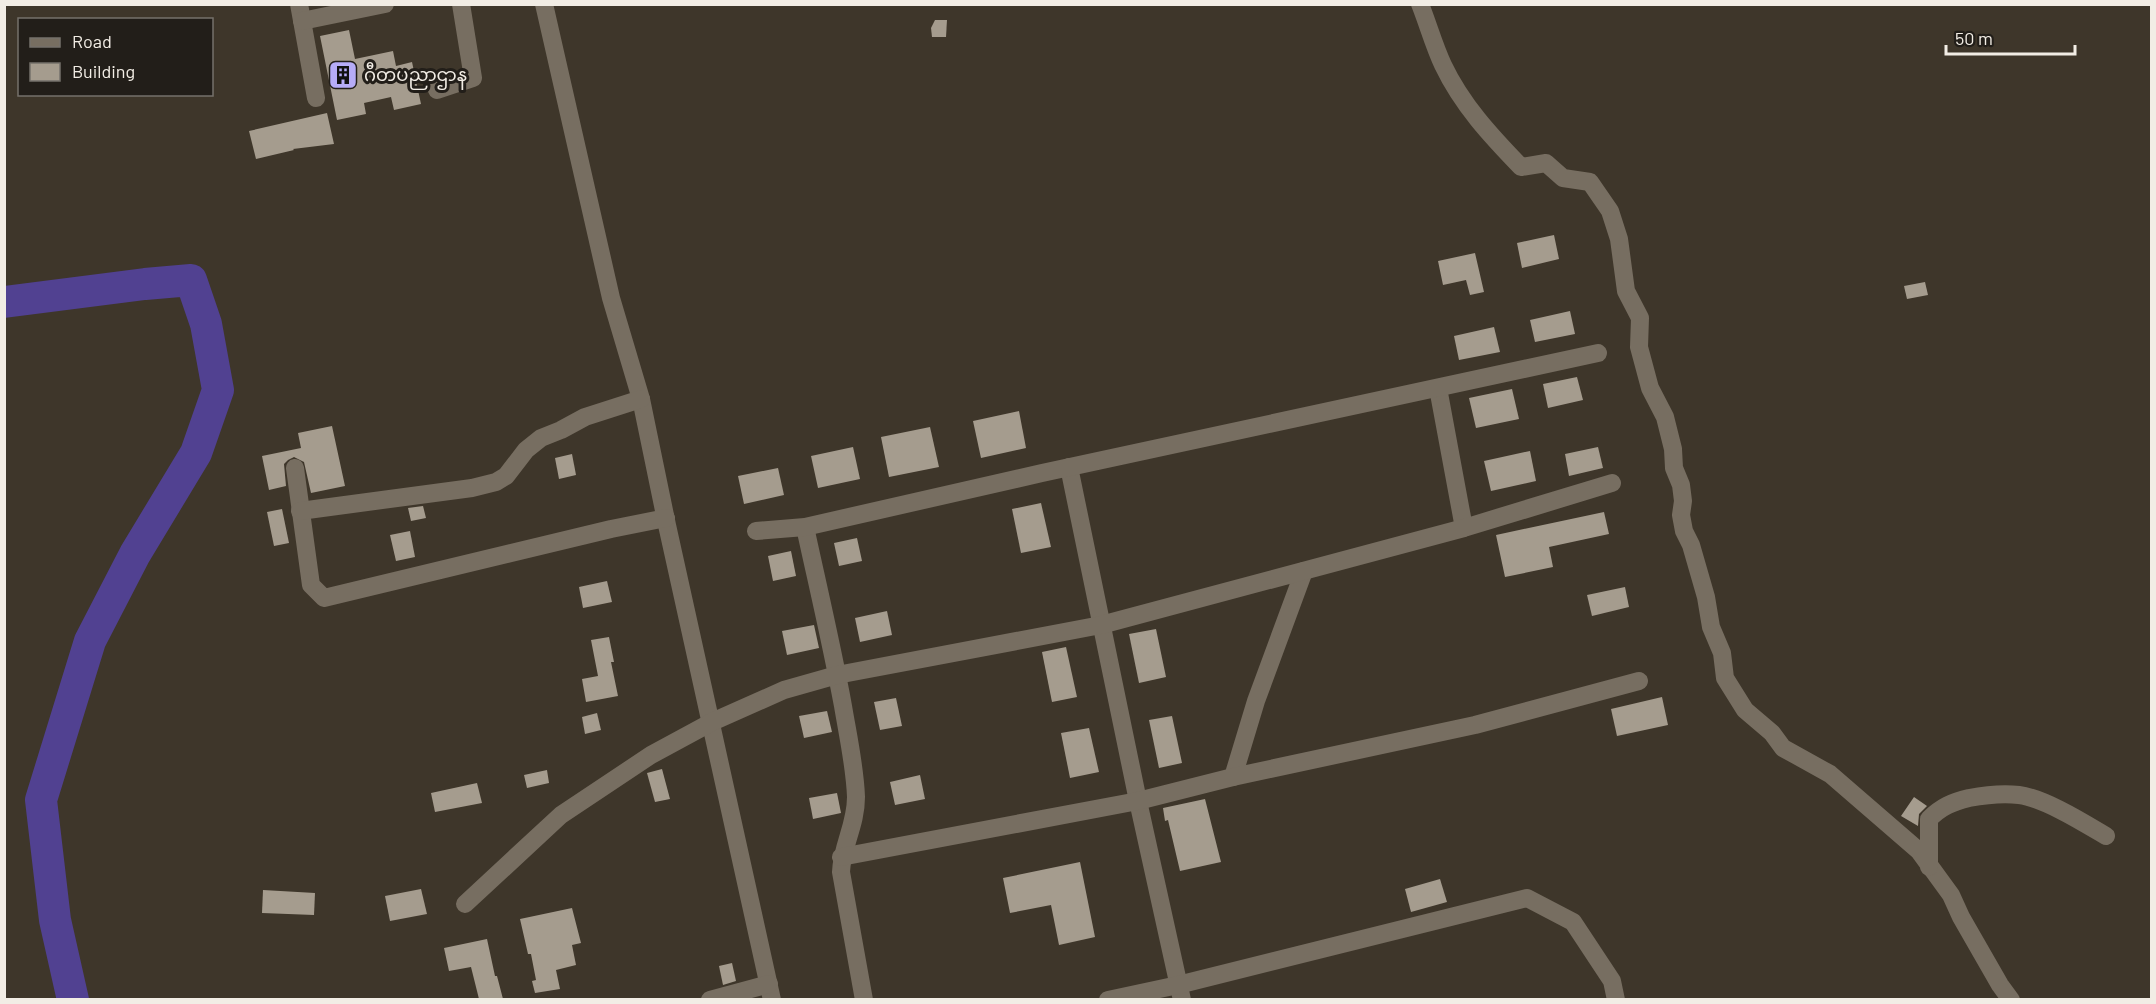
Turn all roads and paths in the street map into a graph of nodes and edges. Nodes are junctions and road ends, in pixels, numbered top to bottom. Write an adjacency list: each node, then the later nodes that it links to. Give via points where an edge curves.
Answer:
1 (385, 4): 5 (street)
2 (461, 4): 6 (street, via 473,78)
3 (544, 4): 10 (street, via 611,298)
4 (1420, 4): 28 (street, via 1443,64 1480,124 1521,167 1546,163 1563,178 1590,182 1610,211 1619,239 1626,291 1640,318 1639,347 1647,378 1665,417 1673,449 1674,468 1681,485 1684,531 1722,653 1725,678 1745,710 1783,748 1830,774 1919,850)
5 (300, 13): 7 (street)
6 (437, 90)
7 (316, 98)
8 (1598, 353): 9 (street)
9 (1438, 388): 11 (street); 17 (street)
10 (642, 399): 14 (street, via 585,417 541,438 496,482); 15 (street)
11 (1069, 467): 16 (street); 20 (street)
12 (295, 468): 14 (street)
13 (1612, 483): 17 (street)
14 (300, 511): 15 (street, via 311,585 324,598)
15 (666, 518): 23 (street)
16 (805, 527): 18 (street); 21 (street)
17 (1464, 528): 19 (street)
18 (756, 531)
19 (1304, 571): 20 (street); 24 (street, via 1256,701)
20 (1101, 626): 21 (street); 25 (street)
21 (837, 675): 23 (street, via 784,690); 27 (street, via 856,797 854,824)
22 (1639, 681): 24 (street, via 1475,724)
23 (712, 722): 29 (street, via 651,755 561,815); 30 (street)
24 (1233, 777): 25 (street)
25 (1138, 801): 27 (street); 31 (street)
26 (2106, 836): 28 (street, via 2048,804 2021,795 1988,794 1955,802 1929,819)
27 (841, 857): 33 (street)
28 (1929, 867): 36 (street, via 1951,895)
29 (465, 904)
30 (770, 992): 32 (street)
31 (1180, 992): 34 (street); 35 (street, via 1527,898 1573,922 1612,981)
32 (710, 999)
33 (864, 999)
34 (1108, 999)
35 (1616, 999)
36 (2012, 999)

